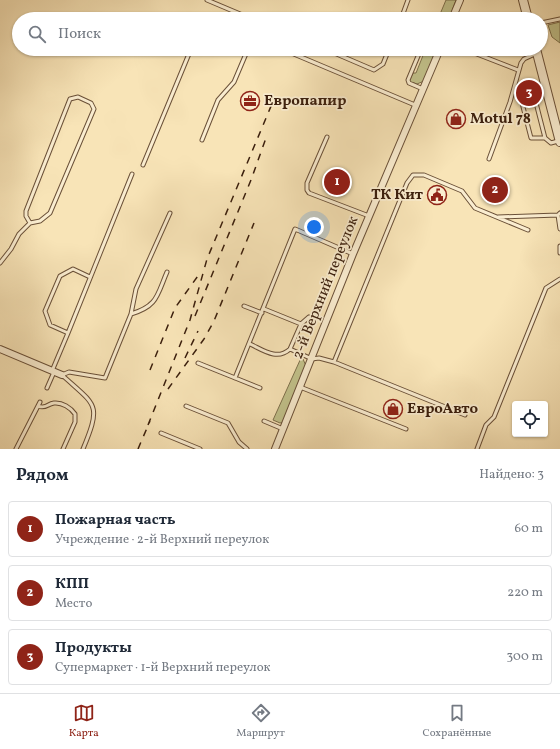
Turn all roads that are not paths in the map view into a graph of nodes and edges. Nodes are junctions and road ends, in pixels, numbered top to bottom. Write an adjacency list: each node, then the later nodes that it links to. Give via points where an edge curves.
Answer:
1 (207, 0): 5 (lane)
2 (408, 0): 6 (lane)
3 (460, 0): 7 (street)
4 (523, 0): 8 (street)
5 (235, 12)
6 (404, 12)
7 (455, 12)
8 (526, 12)
9 (560, 19): 10 (lane)
10 (548, 22)
11 (188, 56): 29 (lane)
12 (245, 56): 26 (lane, via 234,82 218,100)
13 (299, 56): 23 (lane)
14 (343, 56): 15 (lane, via 374,70 383,64)
15 (386, 56)
16 (418, 56): 22 (lane, via 408,80 409,83)
17 (437, 56): 22 (street, 2-й Верхний переулок)
18 (482, 56): 21 (lane)
19 (528, 56): 21 (lane)
20 (537, 56): 27 (street)
21 (518, 70): 28 (lane, via 510,102)
22 (423, 89): 23 (street, 2-й Верхний переулок)
23 (415, 105): 33 (street, 2-й Верхний переулок)
24 (327, 137): 33 (lane, via 307,184 307,190)
25 (545, 138): 25 (lane, via 535,99 522,103 531,138); 27 (lane, via 551,143)
26 (202, 140)
27 (560, 141)
28 (489, 159)
29 (143, 165)
30 (132, 174): 43 (lane)
31 (170, 213): 48 (lane, via 136,290)
32 (559, 214): 34 (lane); 36 (lane)
33 (369, 216): 40 (street, 2-й Верхний переулок)
34 (496, 217): 37 (lane); 56 (lane, via 475,208 462,191 424,175 414,175 407,183)
35 (30, 223): 35 (lane, via 40,221 50,213 94,109 91,103 78,97 70,99 26,211); 41 (lane, via 19,234)
36 (560, 229)
37 (528, 230)
38 (560, 246): 39 (lane)
39 (560, 253)
40 (353, 254): 46 (lane, via 295,229); 55 (street, 2-й Верхний переулок)
41 (0, 263)
42 (167, 272): 48 (lane, via 154,302 145,310)
43 (90, 277): 51 (lane); 51 (lane, via 73,269 60,276 45,310 50,325)
44 (560, 279): 76 (lane, via 546,288 494,417 486,425)
45 (244, 306): 47 (lane)
46 (264, 310): 47 (lane); 50 (lane)
47 (262, 313): 52 (lane)
48 (131, 314): 59 (lane, via 105,378 69,372)
49 (309, 317): 50 (lane)
50 (301, 324): 53 (lane)
51 (68, 333): 58 (lane)
52 (250, 344): 53 (lane, via 276,355 282,355); 60 (lane)
53 (290, 349): 55 (lane)
54 (0, 350): 58 (street)
55 (312, 359): 56 (lane); 61 (street, 2-й Верхний переулок)
56 (334, 362): 65 (lane)
57 (198, 364): 60 (lane)
58 (53, 371): 59 (street); 62 (lane)
59 (62, 375): 72 (lane, via 83,394 94,410 95,418)
60 (235, 378): 63 (lane)
61 (300, 387): 67 (street, 2-й Верхний переулок); 68 (lane)
62 (47, 388)
63 (260, 388)
64 (186, 406): 74 (lane, via 228,423)
65 (465, 415)
66 (264, 421): 67 (lane)
67 (283, 429): 75 (street, 2-й Верхний переулок)
68 (406, 429)
69 (161, 433): 73 (lane)
70 (16, 449): 71 (lane, via 39,404 45,407 54,403 69,408 75,414 75,422)
71 (63, 449)
72 (83, 449)
73 (200, 449)
74 (247, 449)
75 (275, 449)
76 (477, 449)

